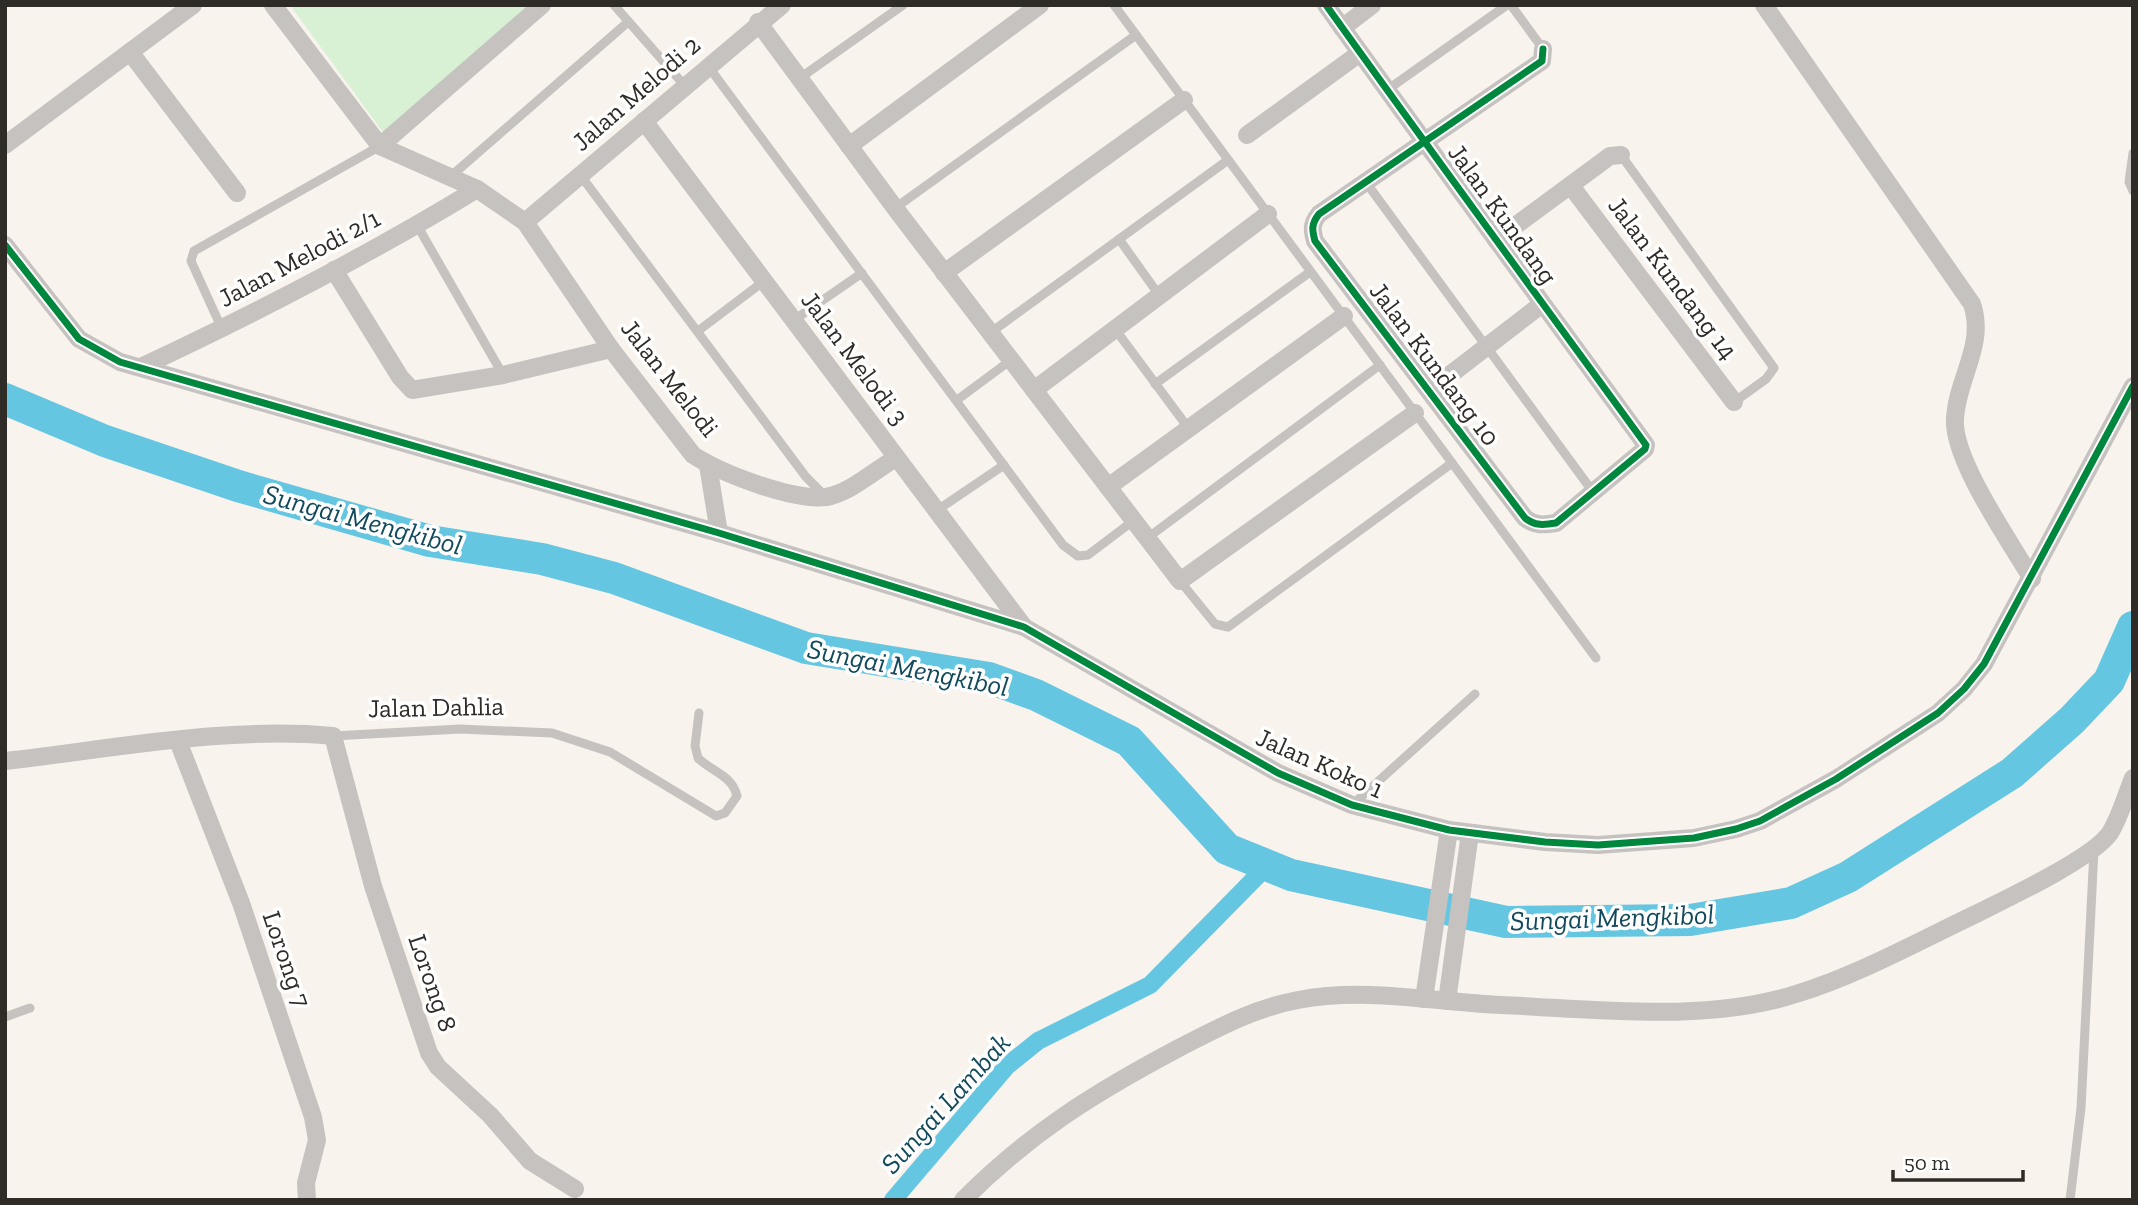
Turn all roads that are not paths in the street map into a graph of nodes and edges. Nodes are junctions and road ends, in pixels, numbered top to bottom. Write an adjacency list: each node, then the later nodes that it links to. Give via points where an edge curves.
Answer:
1 (193, 5): 18 (street)
2 (273, 5): 29 (street)
3 (542, 5): 29 (street)
4 (614, 5): 13 (lane)
5 (782, 5): 14 (street, Jalan Melodi 2)
6 (903, 5): 21 (lane)
7 (1040, 5): 30 (street)
8 (1114, 5): 16 (lane)
9 (1326, 5): 15 (street, Jalan Kundang)
10 (1372, 5): 15 (street)
11 (1509, 5): 17 (lane); 23 (lane)
12 (1764, 5): 87 (street, via 1972,304 1976,342 1956,408 1956,435 1963,459)
13 (628, 22): 22 (lane); 35 (lane)
14 (758, 22): 20 (street, Jalan Melodi 2); 21 (street)
15 (1342, 27): 19 (street, Jalan Kundang)
16 (1136, 35): 24 (lane); 41 (lane)
17 (1543, 49): 27 (street, Jalan Kundang 10, via 1542,61)
18 (130, 52): 28 (street); 40 (street)
19 (1360, 53): 23 (street, Jalan Kundang); 26 (street)
20 (708, 66): 22 (street, Jalan Melodi 2); 51 (lane)
21 (800, 78): 30 (street)
22 (685, 86): 25 (street, Jalan Melodi 2)
23 (1387, 90): 27 (street, Jalan Kundang)
24 (1184, 100): 33 (lane); 49 (street)
25 (644, 121): 34 (street, Jalan Melodi 2); 52 (street, Jalan Melodi 3)
26 (1247, 135)
27 (1424, 141): 36 (street, Jalan Kundang 10); 46 (street, Jalan Kundang)
28 (5, 145)
29 (380, 146): 35 (street); 57 (lane, via 194,251 191,261)
30 (849, 146): 41 (street)
31 (2133, 153): 39 (lane, via 2129,183)
32 (1621, 155): 37 (street, via 1610,156); 72 (lane, via 1774,368)
33 (1228, 160): 42 (lane); 45 (lane)
34 (581, 176): 43 (street, Jalan Melodi 2); 59 (lane)
35 (450, 177): 38 (street)
36 (1366, 181): 61 (lane); 70 (street, Jalan Kundang 10, via 1319,214 1313,222 1315,241)
37 (1571, 186): 46 (street); 72 (street, Jalan Kundang 14)
38 (477, 189): 43 (street); 44 (street, Jalan Melodi 2/1)
39 (2133, 191)
40 (237, 193)
41 (895, 208): 49 (street)
42 (1268, 214): 50 (lane); 53 (street)
43 (525, 222): 62 (street, Jalan Melodi)
44 (417, 225): 48 (street, Jalan Melodi 2/1); 66 (lane)
45 (1119, 239): 53 (lane); 60 (lane)
46 (1496, 240): 54 (street, Jalan Kundang)
47 (5, 245): 65 (street, via 79,339 99,353)
48 (334, 270): 57 (street, Jalan Melodi 2/1); 66 (street, via 412,390)
49 (944, 272): 60 (street)
50 (1310, 272): 55 (lane); 67 (lane)
51 (862, 273): 56 (lane); 71 (lane)
52 (764, 281): 56 (street, Jalan Melodi 3); 59 (lane)
53 (1159, 295): 58 (street)
54 (1542, 303): 61 (street); 75 (street, Jalan Kundang)
55 (1344, 316): 64 (lane); 74 (street)
56 (794, 320): 76 (street, Jalan Melodi 3)
57 (222, 329): 65 (street, Jalan Melodi 2/1)
58 (1115, 329): 67 (lane); 69 (street)
59 (698, 331): 82 (lane, via 806,477)
60 (990, 332): 63 (street)
61 (1486, 346): 70 (street); 81 (lane)
62 (611, 349): 66 (street); 78 (street, Jalan Melodi, via 693,455)
63 (1011, 360): 69 (street); 71 (lane)
64 (1380, 365): 73 (lane); 86 (lane)
65 (141, 367): 85 (street)
66 (503, 375)
67 (1155, 384): 74 (lane)
68 (2133, 386): 87 (street, Jalan Koko 1)
69 (1034, 390): 80 (street)
70 (1429, 391): 81 (street, Jalan Kundang 10, via 1532,524 1556,523)
71 (957, 400): 79 (lane)
72 (1734, 402)
73 (1415, 413): 77 (lane); 88 (street)
74 (1189, 430): 80 (street)
75 (1646, 447): 81 (street, Jalan Kundang 10)
76 (896, 458): 82 (street, Jalan Melodi, via 841,492); 83 (street, Jalan Melodi 3)
77 (1452, 463): 88 (lane, via 1227,626 1215,624); 90 (lane)
78 (708, 464): 82 (street, Jalan Melodi, via 798,495); 85 (street)
79 (1004, 464): 83 (lane); 84 (lane, via 1063,545 1078,556 1088,555)
80 (1108, 487): 84 (street)
81 (1592, 492)
82 (826, 496)
83 (935, 512): 89 (street, Jalan Melodi 3)
84 (1133, 521): 86 (street)
85 (719, 533): 89 (street)
86 (1146, 539): 88 (street)
87 (2032, 579): 99 (street, Jalan Koko 1, via 1976,676 1938,713 1836,779 1760,821 1694,838 1586,845)
88 (1180, 581)
89 (1024, 627): 97 (street, Jalan Koko 1, via 1278,773)
90 (1596, 658)
91 (1475, 694): 97 (lane)
92 (699, 712): 93 (lane, Jalan Dahlia, via 698,758 735,786 737,796 725,813 716,816 610,752 552,733 460,729)
93 (333, 736): 94 (street, Jalan Dahlia, via 299,733); 105 (street, Lorong 8, via 373,886 429,1053 530,1161)
94 (178, 741): 95 (street, Jalan Dahlia); 106 (street, Lorong 7, via 240,903 313,1117 317,1140 306,1183)
95 (5, 761)
96 (2133, 778): 100 (street, via 2110,834)
97 (1352, 805): 98 (street, Jalan Koko 1)
98 (1449, 830): 99 (street, Jalan Koko 1); 101 (street)
99 (1470, 833): 102 (street)
100 (2094, 848): 102 (street, via 2008,898 1885,958 1767,1002 1684,1011); 108 (lane, via 2081,1108)
101 (1424, 999): 102 (street); 107 (street, via 1303,999 1251,1013 1089,1097 1012,1154)
102 (1447, 1001)
103 (30, 1008): 104 (lane)
104 (5, 1017)
105 (575, 1189)
106 (307, 1200)
107 (963, 1200)
108 (2070, 1200)

